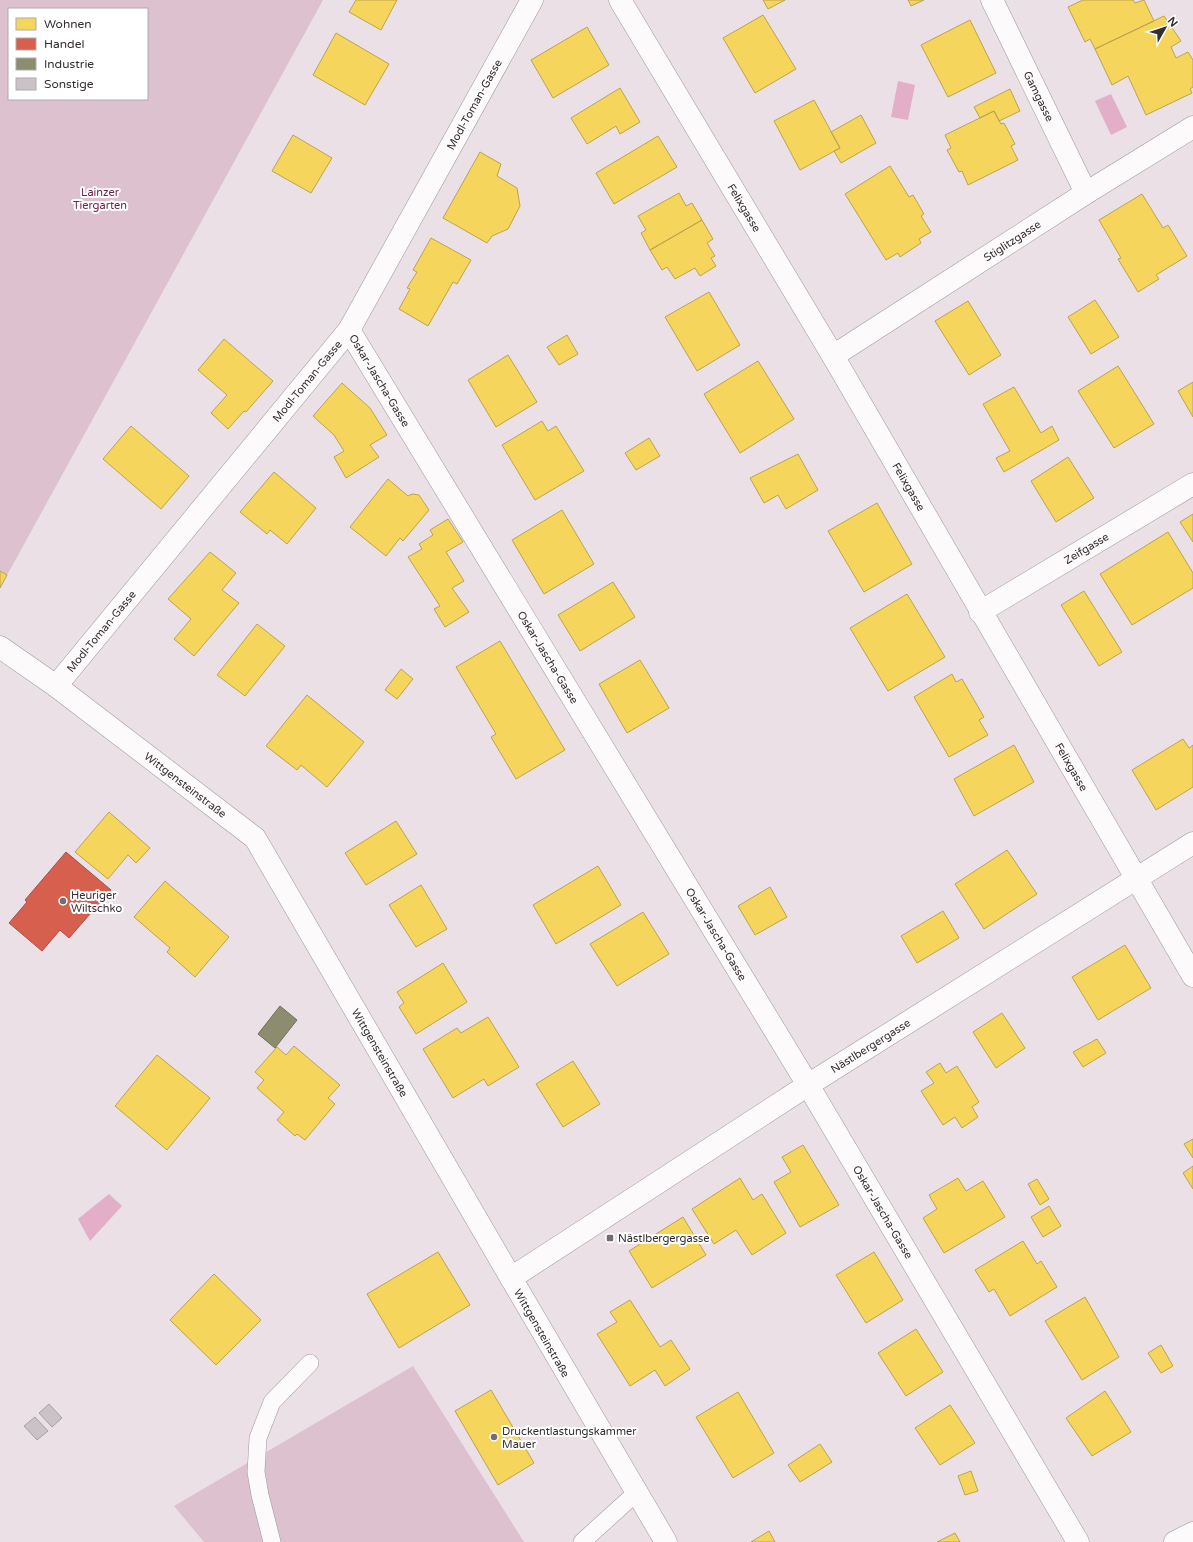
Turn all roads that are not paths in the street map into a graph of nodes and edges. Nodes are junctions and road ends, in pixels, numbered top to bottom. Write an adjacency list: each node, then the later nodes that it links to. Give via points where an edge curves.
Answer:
1 (532, 0): 6 (street, Modl-Toman-Gasse)
2 (620, 0): 7 (street, Felixgasse)
3 (992, 0): 5 (street, Gamgasse)
4 (1193, 127): 5 (street, Stiglitzgasse)
5 (1086, 193): 7 (street, Stiglitzgasse)
6 (349, 330): 11 (street, Modl-Toman-Gasse); 15 (street, Oskar-Jascha-Gasse)
7 (832, 356): 9 (street, Felixgasse)
8 (1193, 484): 9 (street, Zeifgasse)
9 (980, 612): 13 (street, Felixgasse)
10 (0, 646): 11 (street, Wittgensteinstraße)
11 (56, 686): 16 (street, Wittgensteinstraße, via 256,838)
12 (1193, 843): 13 (street, Nästlbergergasse)
13 (1136, 877): 14 (street, Felixgasse); 15 (street, Nästlbergergasse)
14 (1193, 976)
15 (808, 1086): 16 (street, Nästlbergergasse); 23 (street, Oskar-Jascha-Gasse)
16 (510, 1278): 18 (street, Wittgensteinstraße)
17 (310, 1364): 20 (lane, via 272,1402 258,1438 256,1472)
18 (636, 1493): 21 (lane); 22 (street, Wittgensteinstraße)
19 (1193, 1533): 24 (street)
20 (272, 1542)
21 (582, 1542)
22 (666, 1542)
23 (1078, 1542)
24 (1175, 1542)

